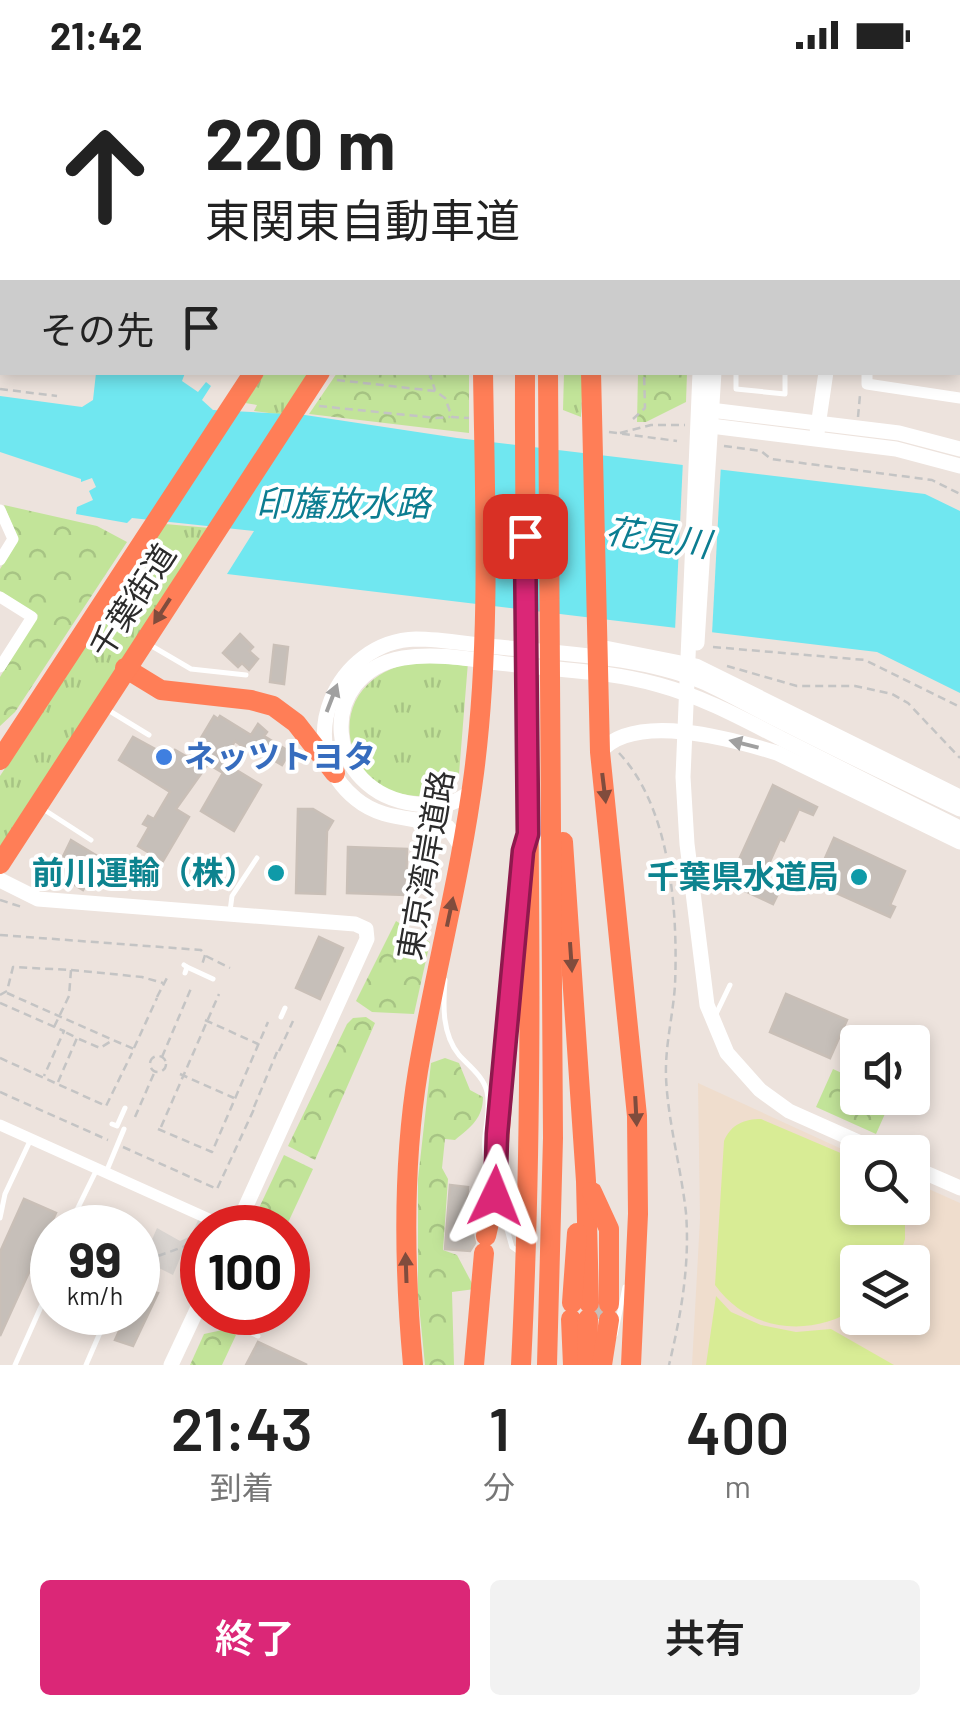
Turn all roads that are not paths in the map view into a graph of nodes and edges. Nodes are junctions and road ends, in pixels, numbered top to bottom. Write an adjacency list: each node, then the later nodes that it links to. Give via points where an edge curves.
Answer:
1 (252, 375): 31 (highway, 千葉街道)
2 (483, 375): 34 (highway, 東京湾岸道路, via 477,420 482,674)
3 (525, 375): 39 (highway)
4 (548, 375): 28 (highway)
5 (590, 375): 22 (highway)
6 (700, 375): 14 (street)
7 (713, 375): 14 (street)
8 (736, 375): 9 (lane, via 736,388 784,394)
9 (786, 375)
10 (826, 375): 15 (street)
11 (328, 376): 21 (highway, 千葉街道, one-way to 21)
12 (866, 377): 13 (street)
13 (960, 398)
14 (701, 419): 15 (street); 25 (street)
15 (818, 432): 16 (street, via 899,434); 17 (street)
16 (960, 449)
17 (960, 466)
18 (0, 510): 19 (street, via 12,540)
19 (0, 560)
20 (0, 596): 23 (street, via 32,617)
21 (143, 641): 24 (highway, 千葉街道); 26 (lane, via 191,669)
22 (595, 645): 25 (street); 32 (highway)
23 (0, 667)
24 (125, 668): 27 (highway, 千葉街道); 33 (highway, via 162,690 273,706 296,722)
25 (692, 668): 29 (street); 35 (street)
26 (246, 674)
27 (101, 706): 30 (lane); 36 (highway, 千葉街道)
28 (550, 721): 62 (highway, one-way to 62); 82 (highway)
29 (688, 733): 32 (street, via 620,735); 41 (street, one-way to 29, via 777,753); 53 (street, via 693,881)
30 (149, 734)
31 (3, 749)
32 (609, 752): 70 (highway, one-way to 70, via 633,1060)
33 (334, 773): 37 (street, one-way to 37, via 325,720 338,684 376,650 417,639 682,674); 42 (street, via 375,812 448,827)
34 (472, 791): 38 (street, via 435,806 388,799 362,782 347,758 341,729 360,681 387,662 430,656 656,684 710,702); 42 (highway, 東京湾岸道路)
35 (960, 796)
36 (36, 805): 40 (lane); 44 (highway, 千葉街道)
37 (960, 809)
38 (960, 828)
39 (528, 834): 63 (highway); 69 (highway)
40 (91, 840)
41 (960, 842)
42 (463, 850): 47 (highway, 東京湾岸道路, one-way to 42)
43 (258, 858): 46 (lane, via 232,896)
44 (0, 864)
45 (0, 880): 46 (street, via 38,899)
46 (230, 914): 67 (street, via 354,924 366,929 367,939)
47 (439, 964): 63 (lane, via 446,974 449,1038 488,1093 484,1146); 79 (highway, 東京湾岸道路, one-way to 47, via 406,1246 409,1155)
48 (185, 968): 49 (lane)
49 (212, 979)
50 (730, 985): 53 (lane)
51 (285, 1008): 52 (lane)
52 (281, 1017)
53 (711, 1018): 58 (street, via 737,1067 774,1102)
54 (125, 1108): 56 (lane)
55 (0, 1125): 59 (street)
56 (117, 1126): 57 (lane); 60 (lane)
57 (132, 1133)
58 (845, 1135)
59 (31, 1139): 60 (street); 68 (lane)
60 (102, 1170): 65 (lane); 66 (street)
61 (930, 1175): 64 (street)
62 (586, 1181): 71 (highway); 71 (highway, via 578,1226); 71 (highway, via 609,1229)
63 (495, 1185): 69 (lane, via 512,1247); 80 (highway)
64 (960, 1188)
65 (81, 1205)
66 (180, 1205)
67 (242, 1205)
68 (0, 1218)
69 (526, 1258): 81 (highway)
70 (636, 1267): 75 (lane); 87 (highway)
71 (590, 1311): 75 (highway); 83 (highway); 84 (highway); 85 (highway)
72 (30, 1331): 76 (lane)
73 (99, 1335): 77 (lane)
74 (188, 1335): 78 (street)
75 (607, 1342): 86 (highway)
76 (15, 1365)
77 (86, 1365)
78 (172, 1365)
79 (414, 1365)
80 (474, 1365)
81 (522, 1365)
82 (547, 1365)
83 (573, 1365)
84 (584, 1365)
85 (594, 1365)
86 (602, 1365)
87 (631, 1365)

